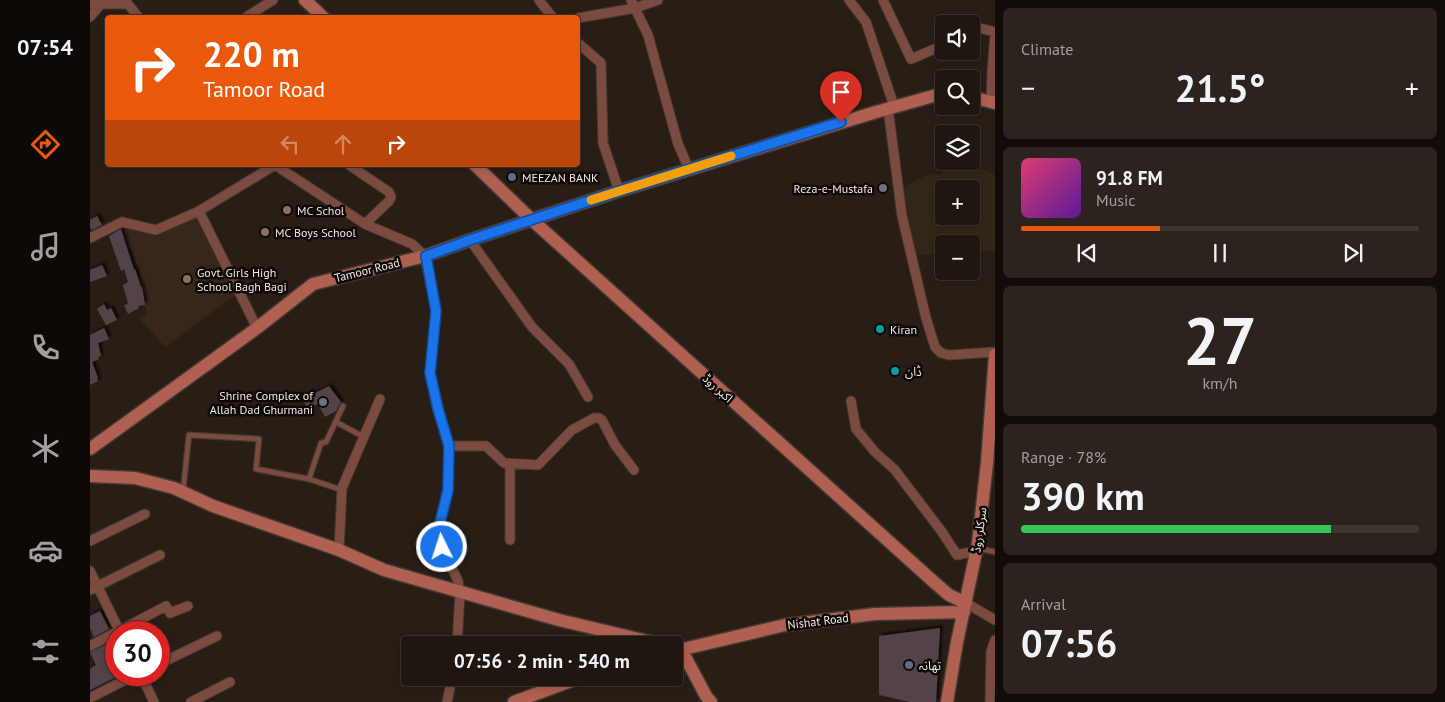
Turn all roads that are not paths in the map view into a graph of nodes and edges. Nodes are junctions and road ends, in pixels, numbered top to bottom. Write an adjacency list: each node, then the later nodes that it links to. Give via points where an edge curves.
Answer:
1 (273, 0): 11 (street)
2 (305, 0): 12 (street)
3 (539, 0): 13 (street)
4 (658, 0): 9 (street)
5 (849, 0): 23 (street, via 866,22)
6 (883, 0): 19 (street, via 910,59)
7 (90, 3): 8 (street)
8 (100, 4): 10 (street, via 128,4); 14 (street)
9 (633, 4): 15 (street); 28 (street, via 648,35 678,144)
10 (137, 15)
11 (250, 15)
12 (321, 15)
13 (551, 15)
14 (90, 17)
15 (580, 17)
16 (980, 29): 17 (street)
17 (995, 33): 22 (street)
18 (580, 45): 29 (street, via 601,63 604,143)
19 (935, 49)
20 (935, 96): 23 (street, Tamoor Road)
21 (980, 99): 22 (street)
22 (993, 103)
23 (891, 107): 28 (street, Tamoor Road); 37 (street, via 902,216 935,347 949,355)
24 (272, 167): 30 (street)
25 (278, 167): 32 (street)
26 (352, 167): 32 (street, via 389,192 391,197)
27 (477, 167): 31 (street, اکبر روڈ)
28 (689, 170): 29 (street, Tamoor Road)
29 (619, 191): 31 (street, Tamoor Road)
30 (199, 211): 33 (street, via 156,230 122,222); 36 (street)
31 (532, 220): 34 (street, Tamoor Road); 64 (street, اکبر روڈ)
32 (365, 224): 35 (street, via 412,244)
33 (90, 238)
34 (470, 240): 35 (street, Tamoor Road); 39 (street, via 532,327 569,364)
35 (426, 256): 36 (street, Tamoor Road, via 313,284); 45 (street, via 436,311 430,373)
36 (257, 328): 46 (street, Tamoor Road)
37 (995, 352)
38 (995, 356): 56 (street, سرکلر روڈ)
39 (588, 396)
40 (380, 399): 44 (street)
41 (851, 401): 56 (street, via 856,429 874,452 895,470 956,555)
42 (343, 406): 43 (lane)
43 (336, 422): 44 (lane); 50 (lane, via 326,442 321,443)
44 (364, 437): 51 (street)
45 (449, 446): 47 (street, via 486,446 504,463); 62 (street, via 448,490 439,527 442,547)
46 (90, 449)
47 (510, 464): 48 (street, via 538,465 572,430 598,418); 54 (street)
48 (634, 470)
49 (90, 476): 52 (street, via 134,478)
50 (309, 478): 51 (lane); 52 (lane, via 256,469 259,439 189,435)
51 (342, 490): 57 (street)
52 (183, 492): 57 (street, via 213,506)
53 (145, 514): 55 (street)
54 (510, 540)
55 (90, 541)
56 (977, 549): 58 (lane); 64 (street, سرکلر روڈ)
57 (339, 550): 62 (street, via 384,570)
58 (995, 552)
59 (160, 555): 61 (street)
60 (90, 571): 61 (street)
61 (94, 588): 66 (street)
62 (460, 592): 69 (street); 70 (street)
63 (188, 606): 67 (street, via 170,613 166,606)
64 (965, 607): 65 (street); 74 (street, Nishat Road, via 785,625); 89 (street, سرکلر روڈ)
65 (995, 620)
66 (114, 621)
67 (138, 621)
68 (217, 636): 75 (street)
69 (458, 636)
70 (626, 636)
71 (105, 638): 73 (street)
72 (995, 640): 82 (street, via 991,652)
73 (90, 646)
74 (683, 648)
75 (170, 659)
76 (683, 659): 88 (street)
77 (230, 682): 85 (street)
78 (114, 686): 83 (street)
79 (146, 686): 84 (street)
80 (450, 686): 86 (street)
81 (557, 686): 87 (street)
82 (993, 686): 90 (street)
83 (90, 698)
84 (154, 702)
85 (191, 702)
86 (447, 702)
87 (514, 702)
88 (711, 702)
89 (947, 702)
90 (990, 702)

